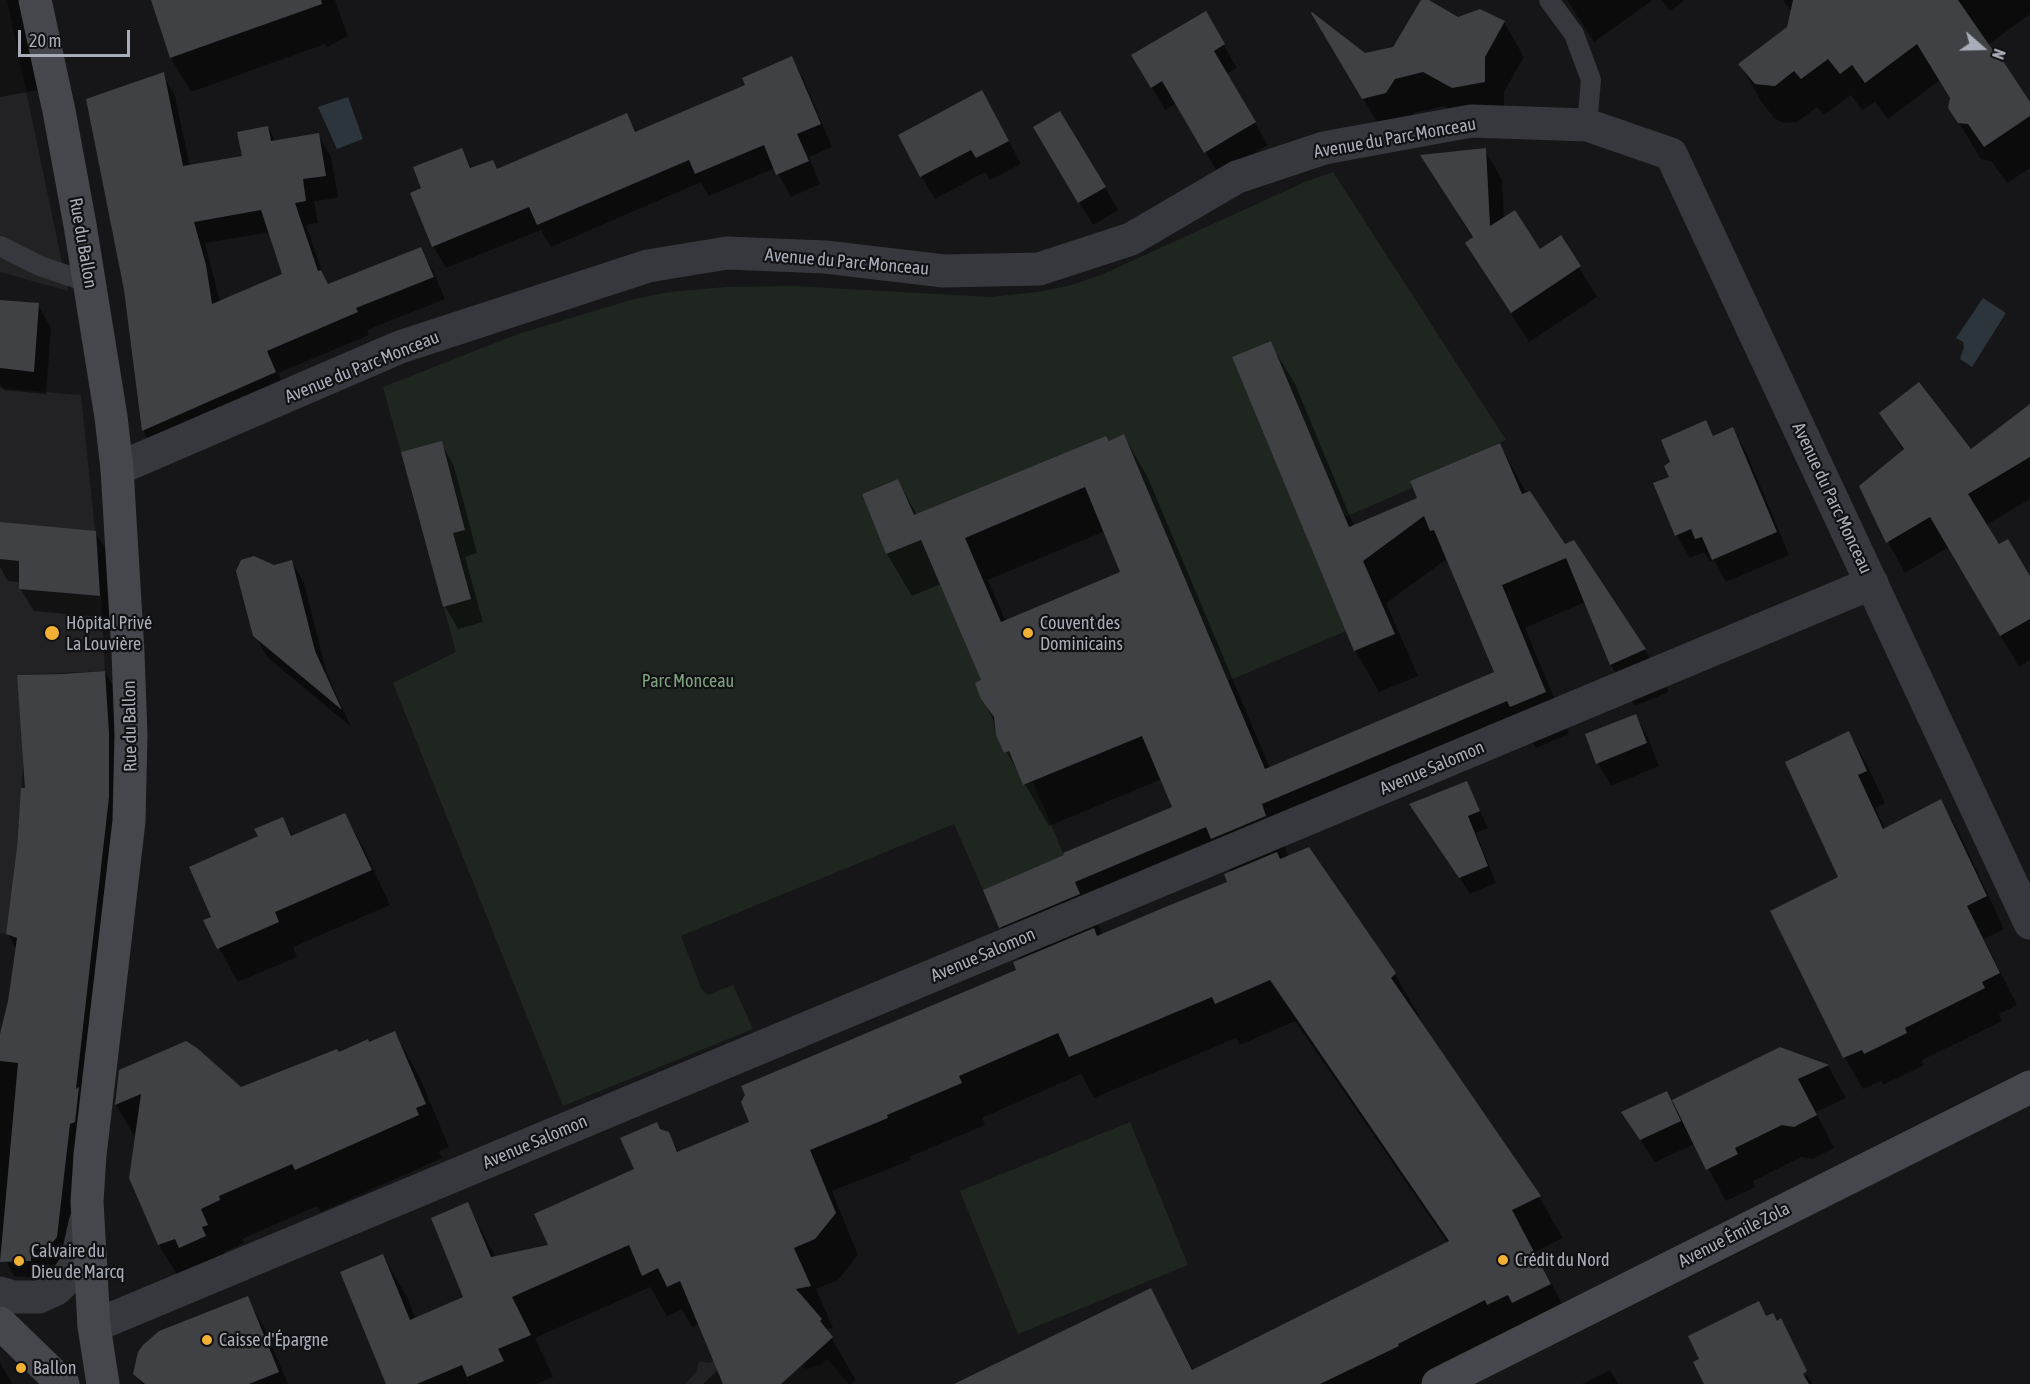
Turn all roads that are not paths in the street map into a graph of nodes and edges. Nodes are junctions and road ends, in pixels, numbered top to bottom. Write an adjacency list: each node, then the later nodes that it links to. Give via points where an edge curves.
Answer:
1 (35, 0): 5 (street, Rue du Ballon)
2 (1549, 0): 3 (lane, via 1574,34 1591,80)
3 (1587, 125): 6 (street, Avenue du Parc Monceau, via 1471,121 1324,148 1237,177 1131,239 1039,269 944,271 825,256 727,253 648,266 400,347); 7 (street, Avenue du Parc Monceau, via 1671,154)
4 (0, 246): 5 (lane, via 40,266)
5 (90, 283): 6 (street, Rue du Ballon)
6 (117, 469): 10 (street, Rue du Ballon, via 131,785)
7 (1872, 584): 8 (street, Avenue du Parc Monceau); 13 (street, Avenue Salomon)
8 (2030, 923)
9 (2030, 1087): 14 (street, Avenue Émile Zola)
10 (87, 1202): 11 (street, via 80,1254 65,1280 39,1297); 13 (street, Rue du Ballon)
11 (0, 1293)
12 (0, 1323): 15 (street)
13 (94, 1326): 16 (street, Rue du Ballon)
14 (1458, 1379)
15 (63, 1384)
16 (103, 1384)

